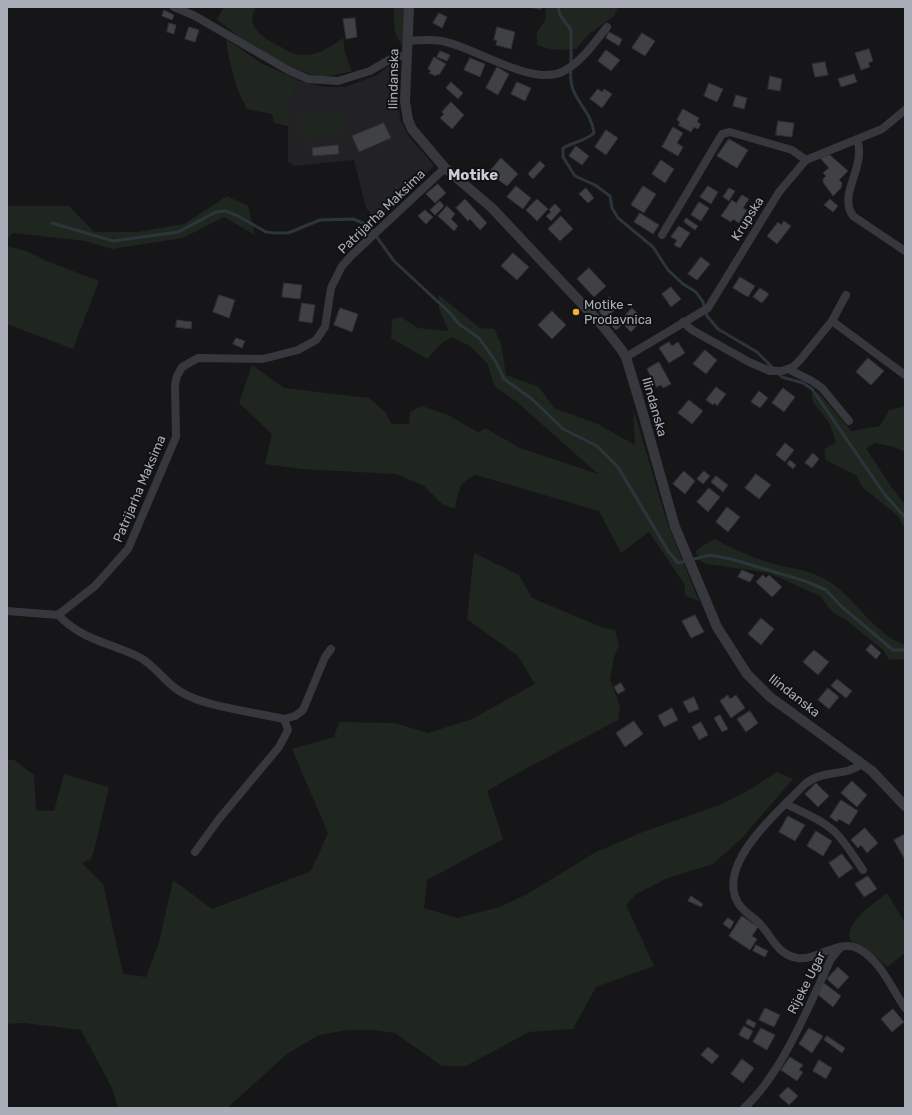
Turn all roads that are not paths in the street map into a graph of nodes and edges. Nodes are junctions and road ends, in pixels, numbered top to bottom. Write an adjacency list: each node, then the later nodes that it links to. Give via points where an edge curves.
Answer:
1 (174, 7): 5 (street, via 195,16 308,79 338,81 351,78 370,71 394,57)
2 (409, 7): 4 (street, Ilindanska)
3 (607, 27): 4 (street, via 574,64 550,75 517,70 442,41)
4 (408, 41): 5 (street, Ilindanska)
5 (407, 55): 9 (street, Ilindanska, via 405,101 408,120 412,129)
6 (905, 110): 7 (street, Krupska, via 882,129)
7 (857, 139): 8 (street, Krupska); 11 (street, via 859,163 849,193 849,211)
8 (806, 160): 10 (street, via 792,150 730,132 722,134); 14 (street, Krupska, via 779,192 708,308)
9 (445, 168): 15 (street, Ilindanska, via 492,208 601,324); 20 (street, Patrijarha Maksima, via 342,266 331,288 325,327 316,340 298,350 263,358 198,358 182,367 176,376 175,385 176,437 128,550 95,586)
10 (662, 234)
11 (905, 252)
12 (846, 295): 13 (street)
13 (832, 321): 16 (street, via 800,360); 17 (street)
14 (683, 322): 15 (street, Krupska); 16 (street, via 698,334 749,362 770,371)
15 (626, 357): 23 (street, Ilindanska, via 675,527 717,627 747,674 770,697)
16 (785, 370): 18 (street, via 822,388)
17 (905, 375)
18 (849, 420)
19 (7, 612): 20 (street)
20 (58, 615): 22 (street, via 81,634 152,665 178,691 193,699)
21 (331, 649): 22 (street, via 325,657 303,710)
22 (284, 719): 26 (street, via 288,730 279,747)
23 (862, 764): 24 (street, via 847,771 814,777); 25 (street, Ilindanska)
24 (786, 804): 27 (street, via 819,820 835,832); 28 (street, via 740,858 733,886 737,901 762,926 775,946 789,955 807,958 833,948)
25 (905, 806)
26 (195, 852)
27 (863, 870)
28 (840, 948): 29 (street, Rijeke Ugar, via 852,946 863,952 877,965); 30 (street, Rijeke Ugar, via 831,959 786,1053 752,1101)
29 (905, 1008)
30 (744, 1108)

